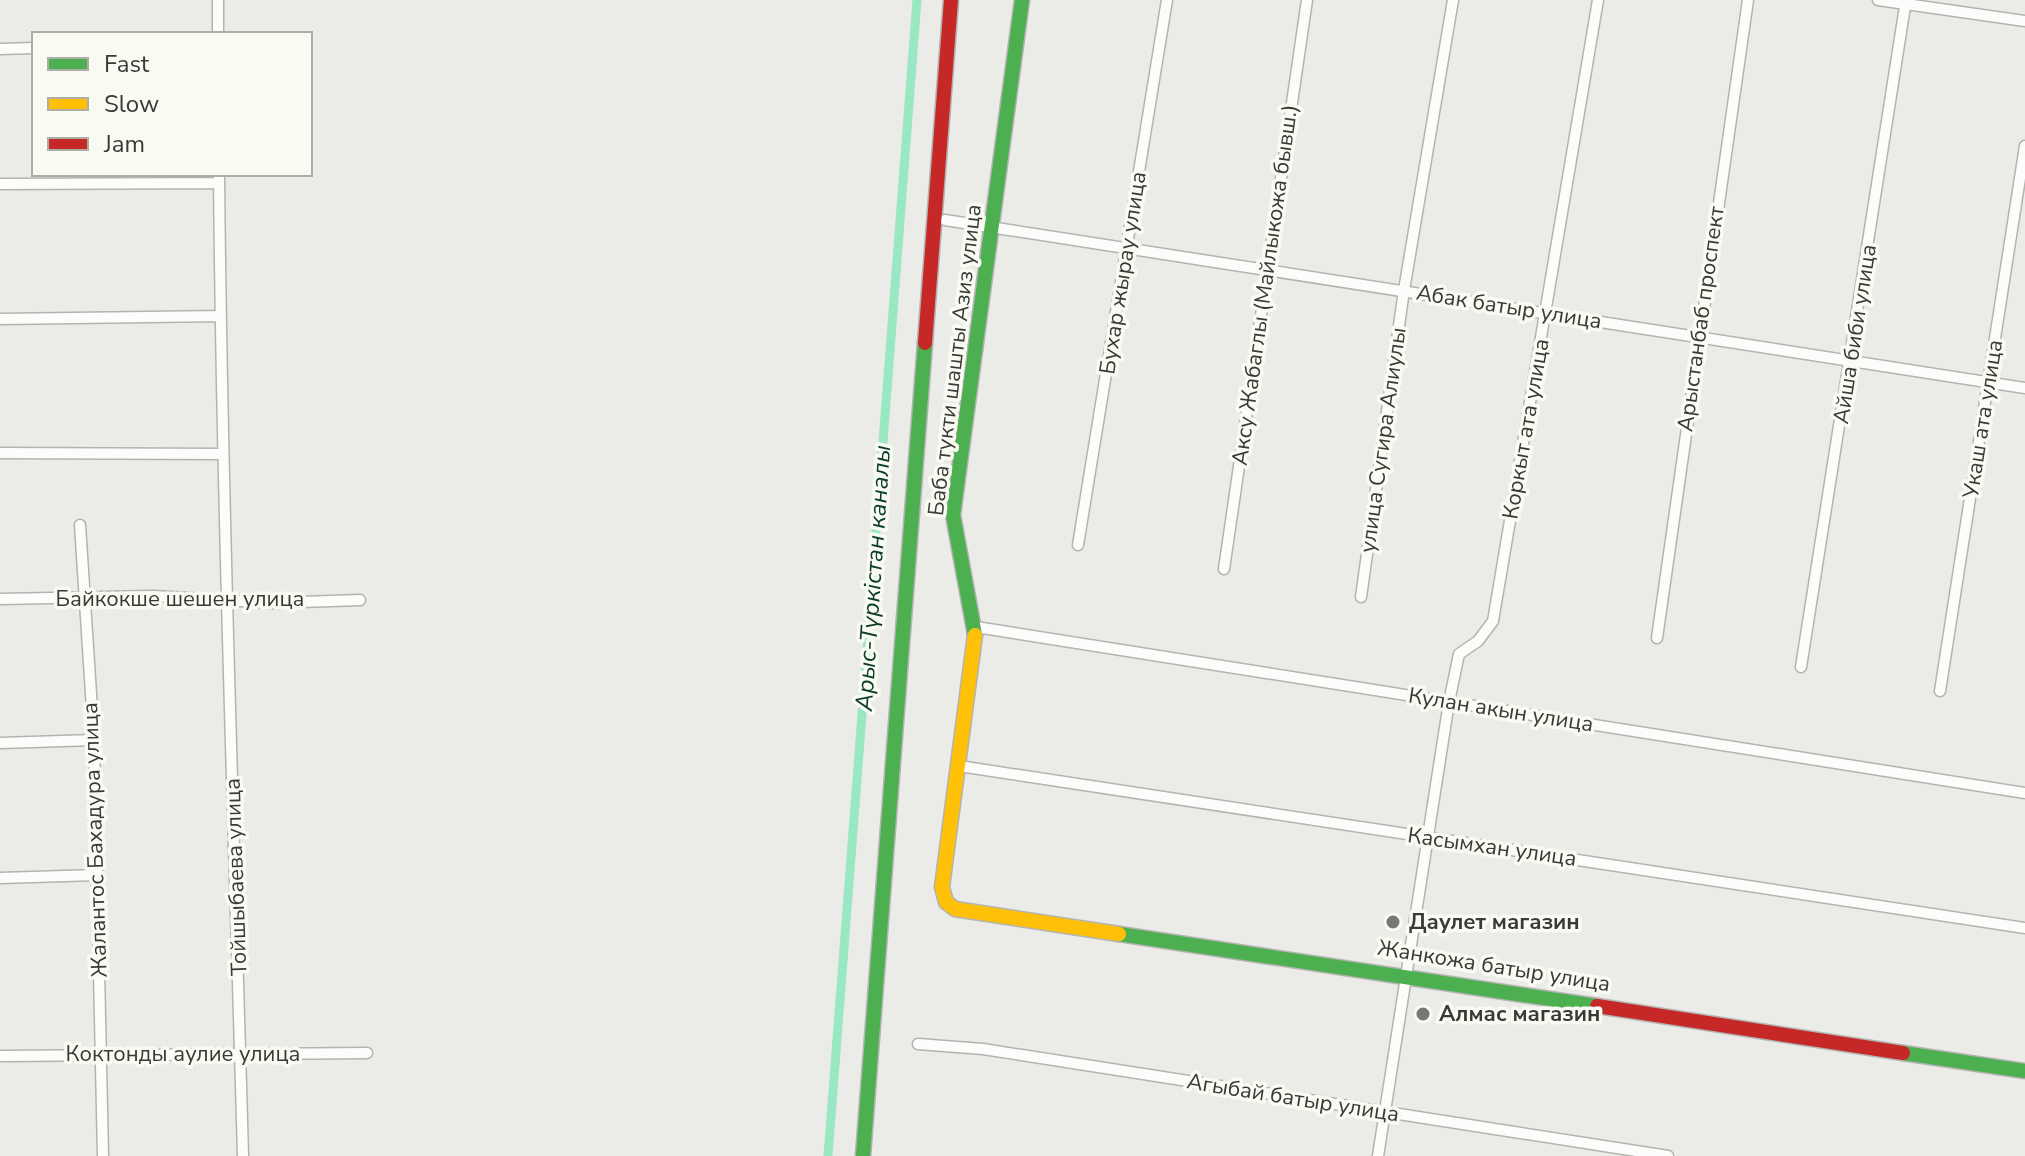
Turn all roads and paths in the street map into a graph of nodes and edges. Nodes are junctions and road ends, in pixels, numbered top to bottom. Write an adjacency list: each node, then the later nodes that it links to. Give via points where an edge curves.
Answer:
1 (218, 0): 13 (street)
2 (951, 0): 65 (main road)
3 (962, 0): 19 (main road)
4 (1022, 0): 20 (main road, Баба тукти шашты Азиз улица)
5 (1167, 0): 21 (street, Бухар жырау улица)
6 (1307, 0): 22 (street, Аксу Жабаглы (Майлыкожа бывш.))
7 (1453, 0): 23 (street, улица Сугира Алиулы)
8 (1598, 0): 24 (street, Коркыт ата улица)
9 (1748, 0): 27 (street, Арыстанбаб проспект)
10 (1878, 0): 11 (street)
11 (1906, 2): 12 (street); 28 (street, Айша биби улица)
12 (2025, 21)
13 (218, 32)
14 (32, 48): 15 (street)
15 (0, 49)
16 (2025, 146): 29 (street, Укаш ата улица)
17 (219, 179): 18 (street); 25 (street, Тойшыбаева улица)
18 (0, 184)
19 (945, 220): 20 (street, Абак батыр улица); 66 (main road)
20 (994, 227): 21 (street, Абак батыр улица); 41 (main road, Баба тукти шашты Азиз улица, via 953,515)
21 (1127, 248): 22 (street, Абак батыр улица); 34 (street, Бухар жырау улица)
22 (1266, 267): 23 (street, Абак батыр улица); 35 (street, Аксу Жабаглы (Майлыкожа бывш.))
23 (1404, 290): 24 (street, Абак батыр улица); 36 (street, улица Сугира Алиулы)
24 (1546, 312): 27 (street, Абак батыр улица); 45 (street, Коркыт ата улица, via 1493,621 1459,654)
25 (221, 316): 26 (street); 32 (street, Тойшыбаева улица)
26 (0, 319)
27 (1698, 338): 28 (street, Абак батыр улица); 42 (street, Арыстанбаб проспект)
28 (1851, 361): 29 (street, Абак батыр улица); 43 (street, Айша биби улица)
29 (1988, 382): 30 (street, Абак батыр улица); 44 (street, Укаш ата улица)
30 (2025, 388)
31 (0, 453): 32 (street)
32 (223, 454): 38 (street, Тойшыбаева улица)
33 (80, 525): 37 (street, Жалантос Бахадура улица)
34 (1078, 545)
35 (1224, 569)
36 (1361, 597)
37 (84, 598): 38 (street, Байкокше шешен улица); 39 (street, Байкокше шешен улица); 46 (street, Жалантос Бахадура улица)
38 (228, 598): 40 (street, Байкокше шешен улица, via 273,603); 58 (street, Тойшыбаева улица)
39 (0, 599)
40 (360, 600)
41 (976, 627): 45 (street, Кулан акын улица); 48 (main road, Баба тукти шашты Азиз улица)
42 (1657, 638)
43 (1801, 667)
44 (1940, 691)
45 (1449, 702): 49 (street, Кулан акын улица); 50 (street)
46 (94, 740): 47 (street); 51 (street, Жалантос Бахадура улица)
47 (0, 743)
48 (959, 766): 50 (street, Касымхан улица); 53 (main road, Баба тукти шашты Азиз улица, via 942,887 946,902)
49 (2025, 793)
50 (1428, 839): 54 (street, Касымхан улица); 55 (street)
51 (97, 875): 52 (street); 57 (street, Жалантос Бахадура улица)
52 (0, 878)
53 (955, 909): 55 (main road, Жанкожа батыр улица)
54 (2025, 928)
55 (1409, 975): 61 (main road, Жанкожа батыр улица); 62 (street)
56 (918, 1044): 62 (street, Агыбай батыр улица, via 983,1049)
57 (102, 1053): 58 (street, Коктонды аулие улица); 60 (street, Коктонды аулие улица); 63 (street, Жалантос Бахадура улица)
58 (241, 1053): 59 (street, Коктонды аулие улица); 64 (street, Тойшыбаева улица)
59 (367, 1053)
60 (0, 1056)
61 (2025, 1071)
62 (1385, 1113): 67 (street); 68 (street, Агыбай батыр улица)
63 (103, 1156)
64 (243, 1156)
65 (863, 1156)
66 (874, 1156)
67 (1378, 1156)
68 (1668, 1156)

